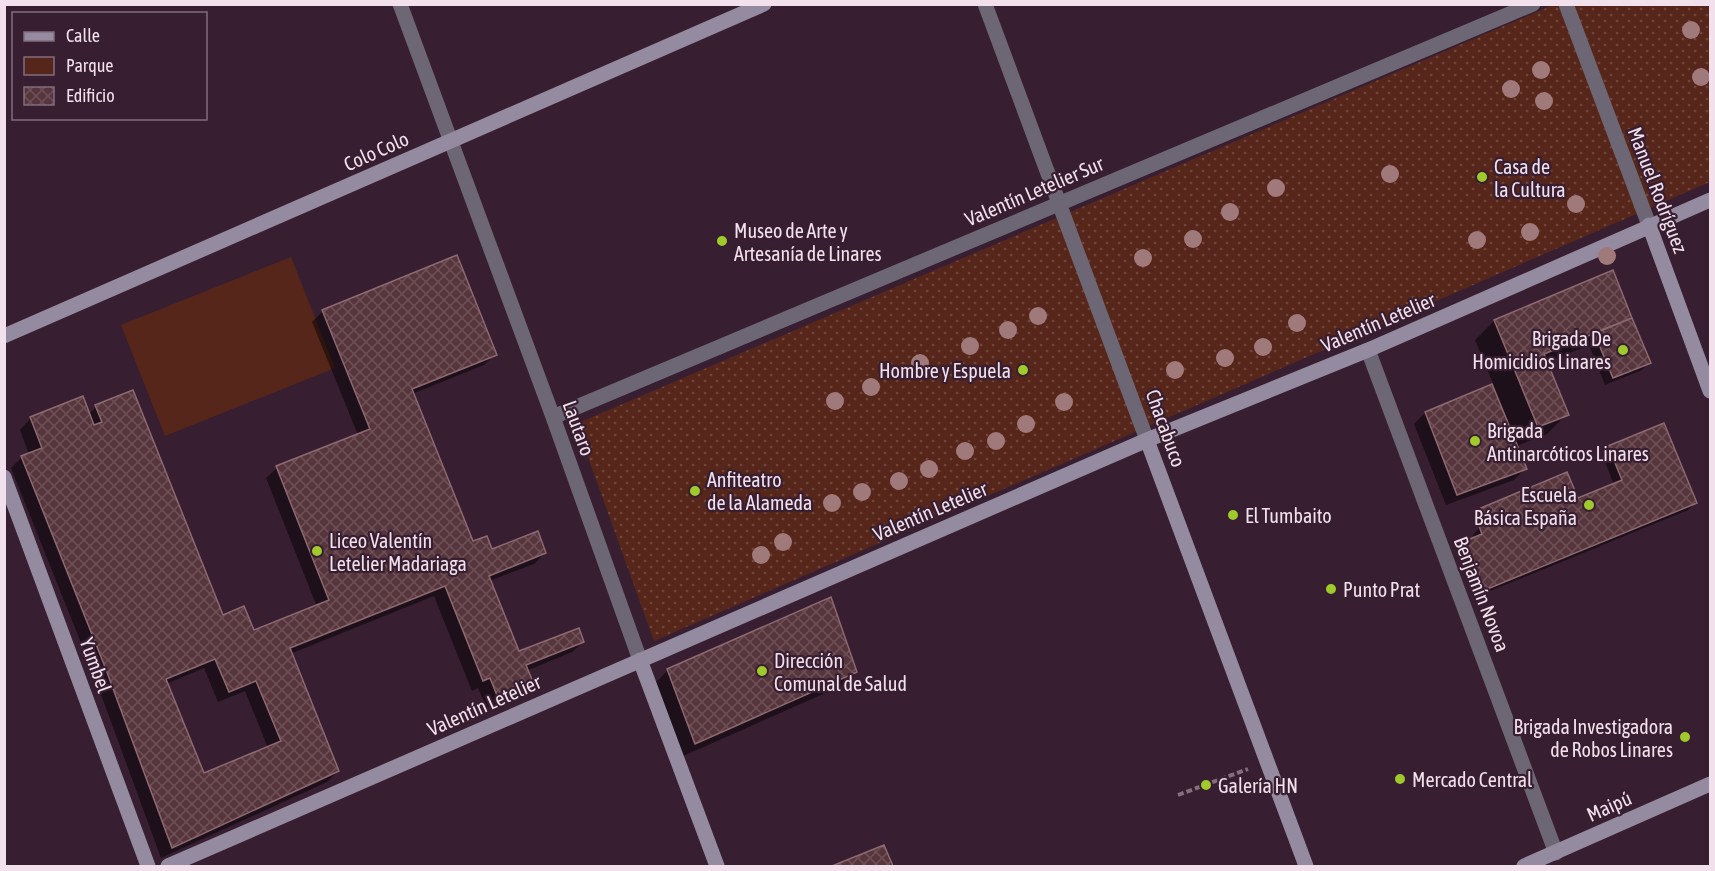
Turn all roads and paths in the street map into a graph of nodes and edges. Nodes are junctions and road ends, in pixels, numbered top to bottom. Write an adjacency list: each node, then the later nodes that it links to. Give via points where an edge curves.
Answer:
1 (400, 4): 6 (street, Lautaro)
2 (765, 4): 6 (main road, Colo Colo)
3 (986, 4): 8 (street, Chacabuco)
4 (1533, 4): 8 (street, Valentín Letelier Sur)
5 (1566, 4): 9 (street, Manuel Rodríguez)
6 (449, 141): 10 (main road, Colo Colo); 13 (street, Lautaro)
7 (1710, 200): 9 (main road, Valentín Letelier)
8 (1060, 203): 13 (street, Valentín Letelier Sur); 14 (street, Chacabuco)
9 (1649, 225): 11 (main road, Valentín Letelier); 12 (main road, Manuel Rodríguez)
10 (4, 336)
11 (1368, 350): 14 (main road, Valentín Letelier); 20 (street, Benjamín Novoa)
12 (1710, 391)
13 (553, 417): 16 (street, Lautaro)
14 (1147, 440): 16 (main road, Valentín Letelier); 17 (main road, Chacabuco)
15 (4, 477): 21 (main road, Yumbel)
16 (640, 660): 22 (main road, Valentín Letelier); 23 (main road, Lautaro)
17 (1268, 761): 19 (path); 24 (main road, Chacabuco)
18 (1710, 784): 20 (main road, Maipú)
19 (1178, 795)
20 (1556, 853): 25 (main road, Maipú)
21 (148, 867)
22 (168, 867)
23 (717, 867)
24 (1306, 867)
25 (1524, 867)

